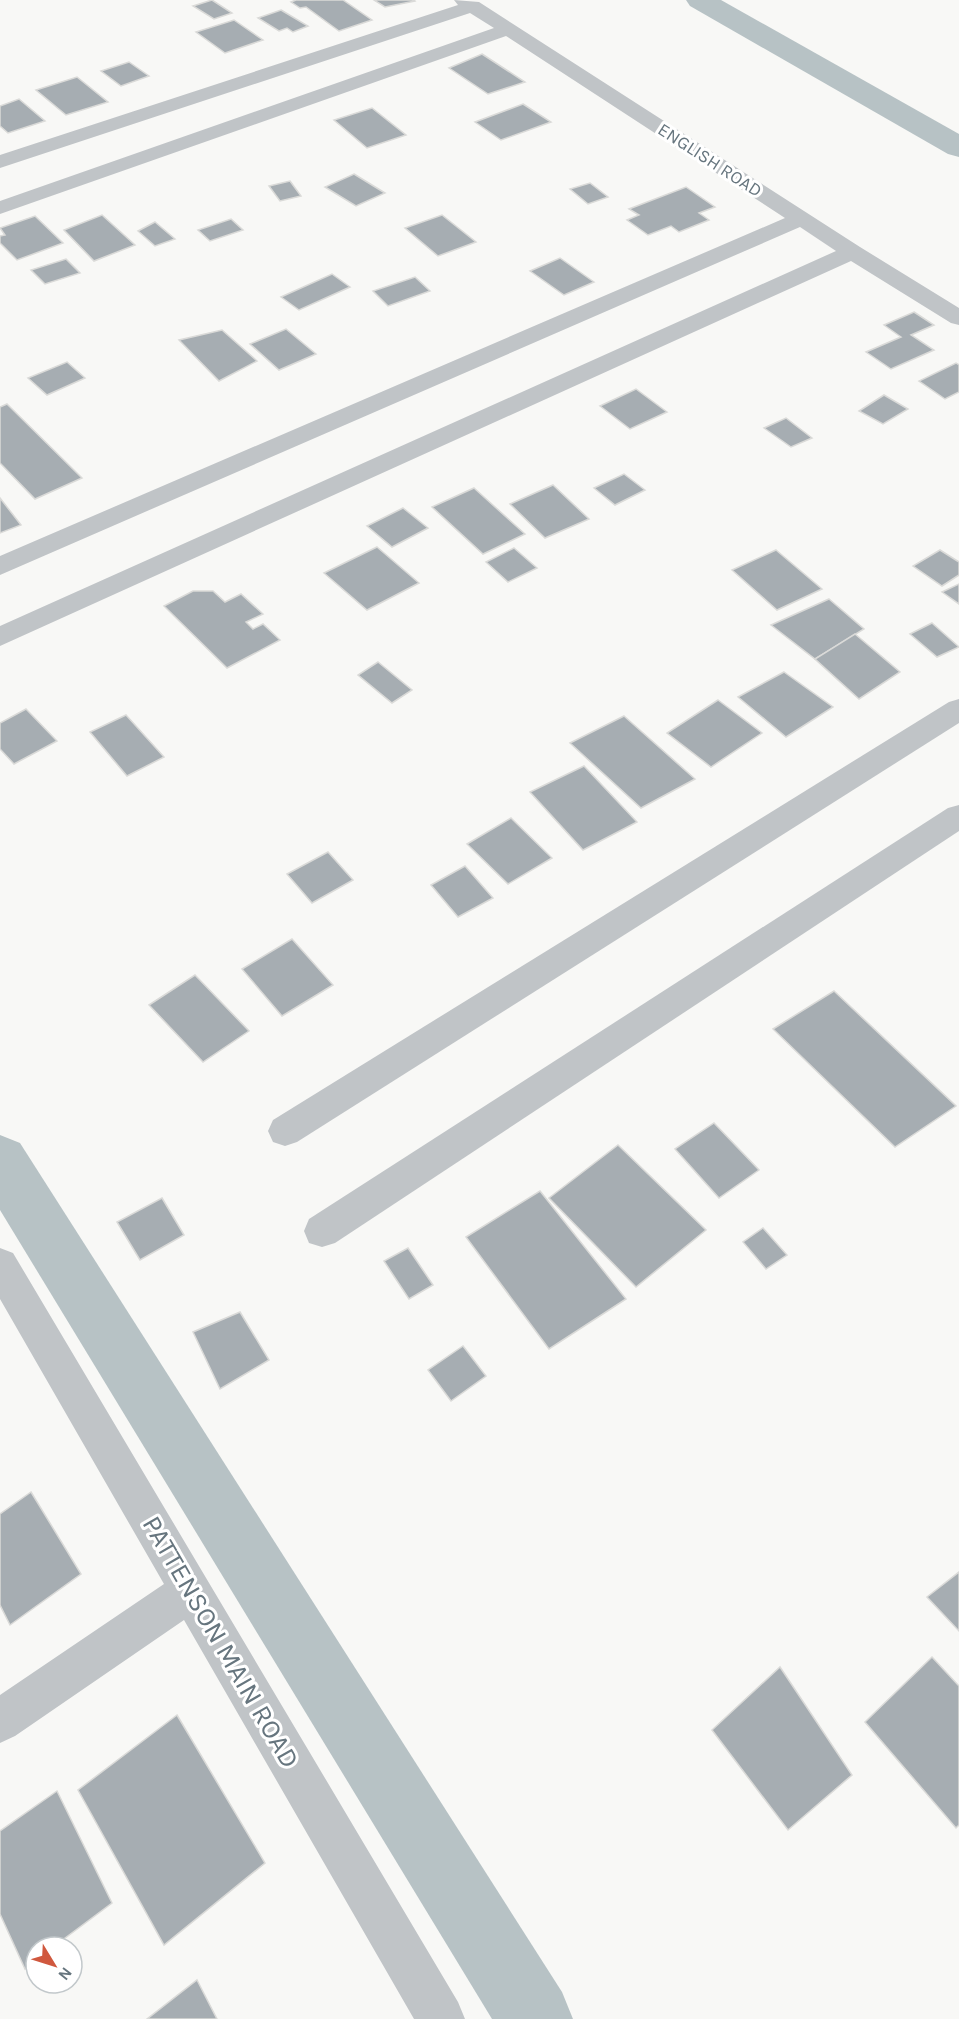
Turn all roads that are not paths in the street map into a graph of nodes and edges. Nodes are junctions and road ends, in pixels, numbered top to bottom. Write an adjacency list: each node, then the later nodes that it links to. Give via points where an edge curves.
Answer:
1 (468, 3): 2 (street, ENGLISH ROAD); 3 (street)
2 (509, 29): 4 (street); 5 (street, ENGLISH ROAD)
3 (0, 162)
4 (0, 208)
5 (801, 219): 6 (street, ENGLISH ROAD); 8 (street)
6 (852, 252): 7 (street, ENGLISH ROAD); 9 (street)
7 (959, 318)
8 (0, 566)
9 (0, 638)
10 (959, 709): 12 (street)
11 (959, 816): 13 (street)
12 (285, 1131)
13 (322, 1231)
14 (0, 1265): 15 (street, PATTENSON MAIN ROAD)
15 (190, 1591): 16 (street); 17 (street, PATTENSON MAIN ROAD)
16 (0, 1721)
17 (441, 2019)

